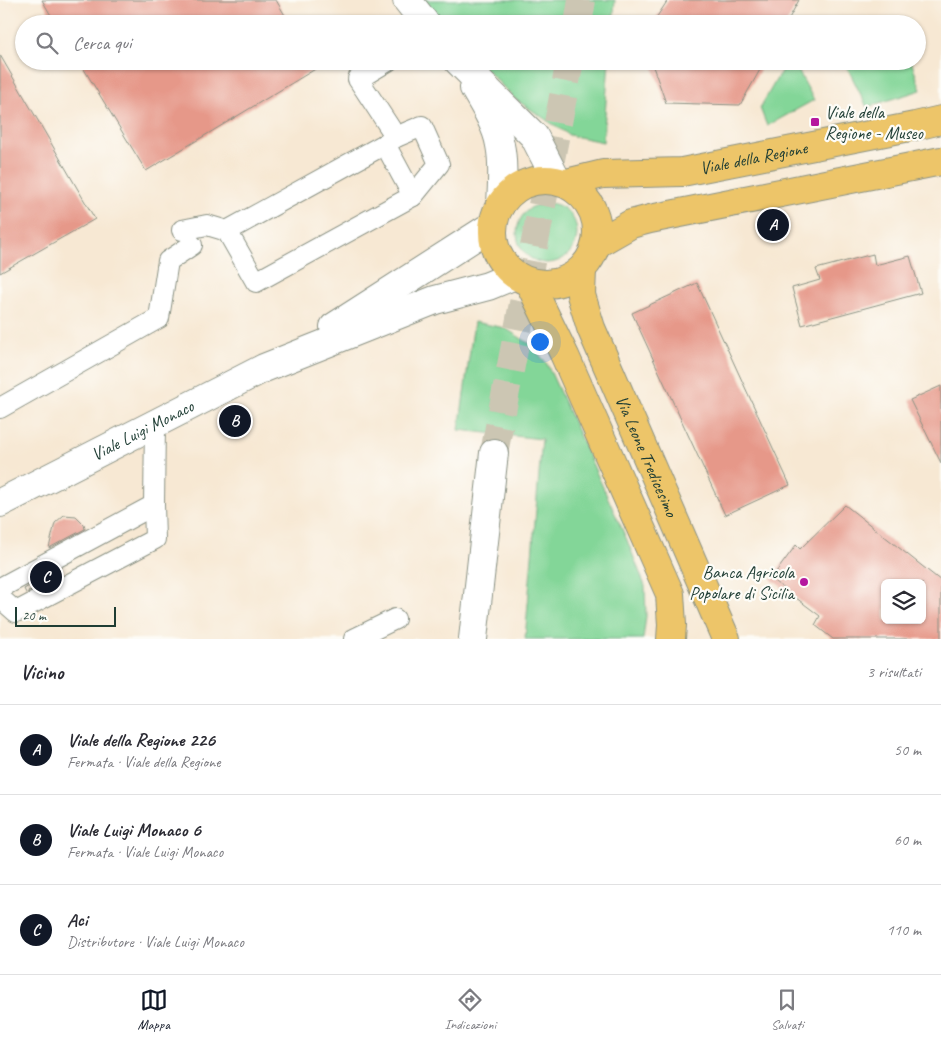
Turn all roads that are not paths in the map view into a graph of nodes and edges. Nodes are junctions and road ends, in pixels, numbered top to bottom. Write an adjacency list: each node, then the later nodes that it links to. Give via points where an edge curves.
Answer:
1 (407, 0): 2 (street)
2 (419, 15)
3 (374, 70): 7 (lane, via 358,80)
4 (463, 70): 11 (street, via 486,108 500,144 502,174)
5 (467, 70): 9 (street, via 534,136)
6 (941, 120): 9 (main road, Viale della Regione, via 682,172 603,174)
7 (390, 141): 10 (lane); 10 (lane, via 422,126 440,164); 12 (lane)
8 (941, 161): 13 (main road, via 650,219 631,224)
9 (561, 181): 11 (main road, via 544,179 520,186 509,194); 13 (main road, via 585,198 594,212)
10 (413, 196): 12 (lane, via 256,282)
11 (497, 214): 15 (main road, via 494,244 502,261); 16 (street)
12 (227, 231): 17 (lane, via 207,224 187,238 168,261 159,318)
13 (596, 244): 14 (main road)
14 (582, 270): 15 (main road, via 561,282 544,285); 28 (main road, Via Leone Tredicesimo, via 581,295 591,328)
15 (522, 278): 16 (street, via 434,300); 27 (main road, Via Leone Tredicesimo, via 564,356 670,594)
16 (285, 359): 18 (street, Viale Luigi Monaco)
17 (0, 408)
18 (155, 424): 20 (street, Viale Luigi Monaco); 21 (lane)
19 (494, 453): 26 (street)
20 (0, 503)
21 (154, 505): 22 (lane); 23 (lane, via 155,539 16,612)
22 (0, 588)
23 (0, 598)
24 (395, 619): 25 (lane)
25 (354, 639)
26 (473, 639)
27 (671, 639)
28 (726, 639)

